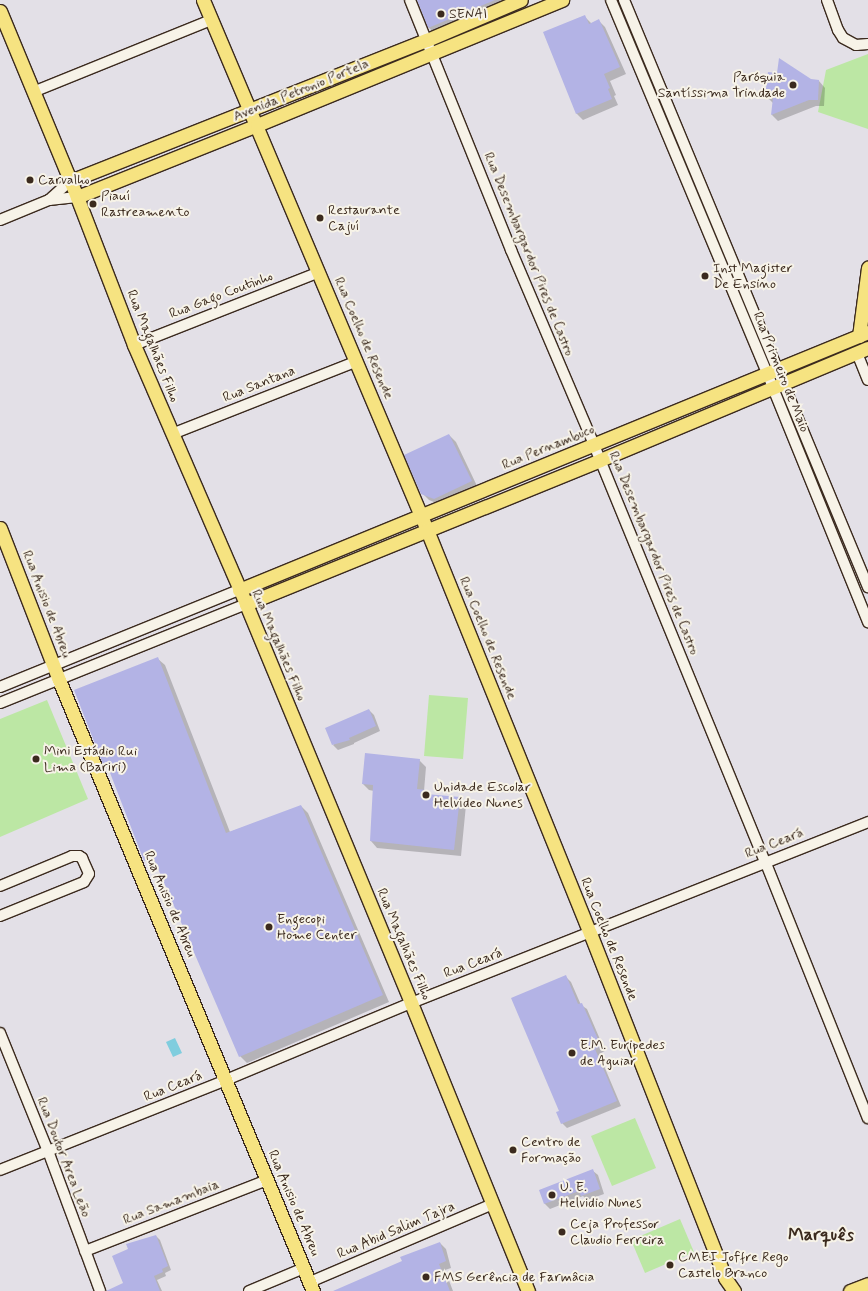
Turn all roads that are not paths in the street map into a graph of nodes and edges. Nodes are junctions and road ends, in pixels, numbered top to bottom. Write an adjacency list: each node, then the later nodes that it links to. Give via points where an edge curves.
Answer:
1 (203, 0): 9 (main road, Rua Coelho de Resende)
2 (410, 0): 10 (street, Rua Desembargardor Pires de Castro)
3 (521, 0): 10 (main road, Avenida Petronio Portela)
4 (562, 0): 12 (main road, Avenida Petronio Portela)
5 (611, 0): 26 (street, Rua Primeiro de Maio)
6 (624, 0): 26 (street, Rua Primeiro de Maio)
7 (827, 0): 11 (street, via 838,30 844,38 856,45)
8 (0, 11): 13 (main road, Rua Magalhães Filho)
9 (211, 20): 13 (street); 14 (main road, Rua Coelho de Resende)
10 (427, 40): 12 (street, Rua Desembargardor Pires de Castro); 14 (main road, Avenida Petronio Portela)
11 (868, 44)
12 (432, 53): 15 (main road, Avenida Petronio Portela); 30 (street, Rua Desembargardor Pires de Castro, via 511,250)
13 (33, 92): 16 (main road, Rua Magalhães Filho)
14 (250, 110): 15 (main road, Rua Coelho de Resende); 16 (main road, Avenida Petronio Portela)
15 (257, 125): 17 (main road, Avenida Petronio Portela); 21 (main road, Rua Coelho de Resende)
16 (70, 181): 17 (main road, Rua Magalhães Filho); 18 (street, Avenida Petronio Portela)
17 (76, 197): 18 (street, Avenida Petronio Portela); 23 (main road, Rua Magalhães Filho)
18 (50, 200): 19 (street, Avenida Petronio Portela)
19 (0, 220)
20 (868, 268): 22 (main road)
21 (319, 272): 23 (street, Rua Gago Coutinho); 25 (main road, Rua Coelho de Resende)
22 (865, 336): 26 (main road, Rua Pernambuco)
23 (134, 345): 29 (main road, Rua Magalhães Filho)
24 (862, 350): 27 (street); 28 (main road)
25 (357, 361): 29 (street, Rua Santana); 32 (main road, Rua Coelho de Resende)
26 (773, 372): 28 (street, Rua Primeiro de Maio); 30 (main road, Rua Pernambuco)
27 (868, 380)
28 (779, 386): 31 (main road); 35 (street, Rua Primeiro de Maio); 38 (street, Rua Primeiro de Maio)
29 (172, 434): 36 (main road, Rua Magalhães Filho)
30 (594, 445): 31 (street, Rua Desembargardor Pires de Castro); 32 (main road, Rua Pernambuco)
31 (600, 460): 34 (main road); 44 (street, Rua Desembargardor Pires de Castro)
32 (420, 515): 34 (main road, Rua Coelho de Resende); 36 (main road, Rua Pernambuco)
33 (0, 528): 39 (main road, Rua Anisio de Abreu)
34 (427, 530): 37 (main road); 47 (main road, Rua Coelho de Resende)
35 (868, 587)
36 (238, 590): 37 (main road, Rua Magalhães Filho); 39 (street)
37 (246, 604): 40 (street); 48 (main road, Rua Magalhães Filho)
38 (868, 622)
39 (54, 666): 40 (main road, Rua Anisio de Abreu); 41 (street)
40 (59, 680): 42 (street); 50 (main road, Rua Anisio de Abreu)
41 (0, 688)
42 (0, 703)
43 (868, 822): 44 (street, Rua Ceará)
44 (765, 861): 47 (street, Rua Ceará); 51 (street, Rua Desembargardor Pires de Castro)
45 (0, 886): 46 (street, via 72,856 82,858 89,874 84,882)
46 (0, 916)
47 (590, 932): 48 (street, Rua Ceará); 63 (main road, Rua Coelho de Resende, via 725,1278)
48 (411, 1003): 50 (street, Rua Ceará); 55 (main road, Rua Magalhães Filho)
49 (0, 1033): 52 (street, Rua Doutor Area Leão)
50 (226, 1080): 52 (street, Rua Ceará); 54 (main road, Rua Anisio de Abreu)
51 (868, 1118)
52 (48, 1151): 53 (street, Rua Ceará); 56 (street, Rua Doutor Area Leão)
53 (0, 1170)
54 (267, 1180): 56 (street, Rua Samambaia); 57 (main road, Rua Anisio de Abreu)
55 (493, 1204): 59 (street, Rua Abid Salim Tajra); 62 (main road, Rua Magalhães Filho)
56 (85, 1251): 60 (street, Rua Doutor Area Leão)
57 (304, 1268): 59 (main road, Rua Anisio de Abreu); 61 (street)
58 (868, 1284): 64 (main road)
59 (312, 1287)
60 (100, 1291)
61 (249, 1291)
62 (528, 1291)
63 (734, 1291)
64 (850, 1291)

